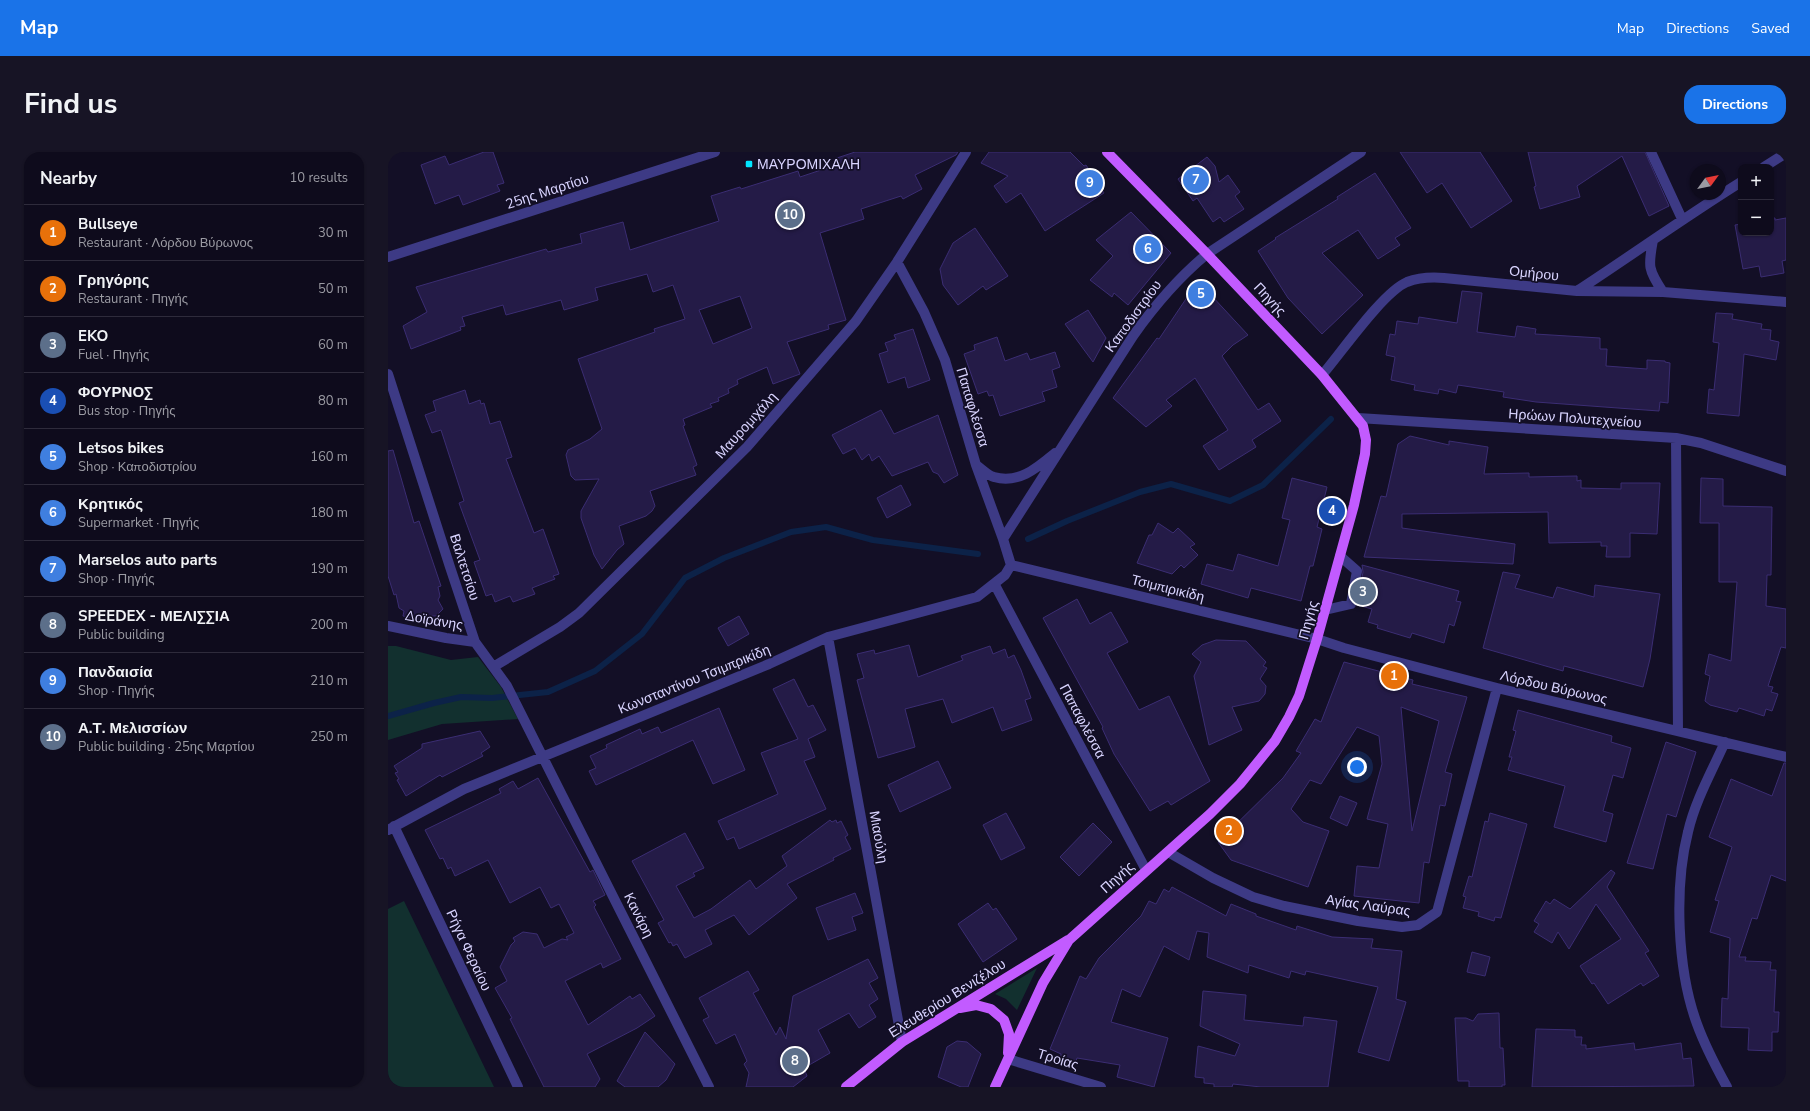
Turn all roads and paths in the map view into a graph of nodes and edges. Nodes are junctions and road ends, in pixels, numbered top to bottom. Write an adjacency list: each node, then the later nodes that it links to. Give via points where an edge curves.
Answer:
1 (715, 152): 12 (street, 25ης Μαρτίου)
2 (966, 152): 13 (street, Μαυρομιχάλη)
3 (1107, 152): 11 (main road, Πηγής)
4 (1362, 152): 11 (street, Καποδιστρίου)
5 (1651, 152): 9 (street)
6 (1786, 153): 7 (street)
7 (1769, 164)
8 (1738, 184): 9 (street)
9 (1682, 219): 10 (street)
10 (1653, 240): 14 (street); 15 (street, via 1649,262 1653,278)
11 (1207, 254): 18 (main road, Πηγής); 21 (street, Καποδιστρίου, via 1184,273 1155,305)
12 (388, 256)
13 (897, 262): 22 (street, Παπαφλέσσα, via 924,312 945,360); 33 (street, Μαυρομιχάλη, via 856,321 748,447 579,612 560,627)
14 (1577, 291): 15 (street, Ομήρου); 18 (street, Ομήρου, via 1444,278 1424,277 1406,282 1390,294)
15 (1663, 292): 16 (street, Ομήρου)
16 (1786, 302)
17 (388, 374): 32 (street, Βαλτετσίου)
18 (1322, 375): 19 (main road, Πηγής)
19 (1358, 418): 20 (street, Ηρώων Πολυτεχνείου); 25 (main road, Πηγής, via 1365,434 1365,454)
20 (1676, 438): 23 (street, Ηρώων Πολυτεχνείου, via 1701,443); 35 (street)
21 (1063, 447): 22 (street, via 1035,470 1013,478 994,477); 24 (street, Καποδιστρίου)
22 (976, 465): 24 (street, Παπαφλέσσα)
23 (1786, 471)
24 (1004, 539): 26 (street, Παπαφλέσσα)
25 (1340, 556): 28 (main road, Πηγής); 28 (street, via 1357,571 1352,604)
26 (1011, 564): 27 (street, Κωνσταντίνου Τσιμπρικίδη); 31 (street, Τσιμπιρικίδη)
27 (995, 585): 30 (street, Κωνσταντίνου Τσιμπρικίδη, via 977,597); 41 (street, Παπαφλέσσα)
28 (1325, 610): 31 (main road, Πηγής)
29 (388, 626): 32 (street, Δοϊράνης)
30 (828, 637): 37 (street, Κωνσταντίνου Τσιμπρικίδη, via 769,664); 44 (street, Μιαούλη)
31 (1318, 639): 34 (street, Λόρδου Βύρωνος); 40 (main road, Πηγής, via 1299,696 1275,741 1240,784)
32 (475, 642): 33 (street, Βαλτετσίου)
33 (494, 667): 37 (street, Βαλτετσίου, via 508,686)
34 (1498, 688): 35 (street, Λόρδου Βύρωνος); 40 (street, Αγίας Λαύρας, via 1437,912 1418,926 1402,927 1358,921 1259,899 1213,878)
35 (1678, 731): 36 (street, Λόρδου Βύρωνος)
36 (1725, 742): 38 (street, Λόρδου Βύρωνος); 51 (street, via 1688,831 1682,858 1680,912 1681,952 1686,986 1696,1023)
37 (543, 756): 39 (street, Κωνσταντίνου Τσιμπρικίδη, via 464,789); 47 (street, Κανάρη)
38 (1786, 757)
39 (391, 828): 46 (street, Ρήγα Φεραίου)
40 (1168, 852): 41 (main road, Πηγής)
41 (1146, 870): 42 (main road, Πηγής)
42 (1069, 940): 43 (main road, Ελευθερίου Βενιζέλου); 45 (main road, Πηγής, via 1043,983)
43 (955, 1009): 44 (main road, Ελευθερίου Βενιζέλου); 45 (main road, via 976,1005 991,1009 1004,1020 1009,1034)
44 (902, 1042): 48 (main road, Ελευθερίου Βενιζέλου)
45 (1008, 1058): 49 (main road, Πηγής); 50 (street, Τροίας)
46 (518, 1087)
47 (710, 1087)
48 (846, 1087)
49 (995, 1087)
50 (1101, 1087)
51 (1727, 1087)

